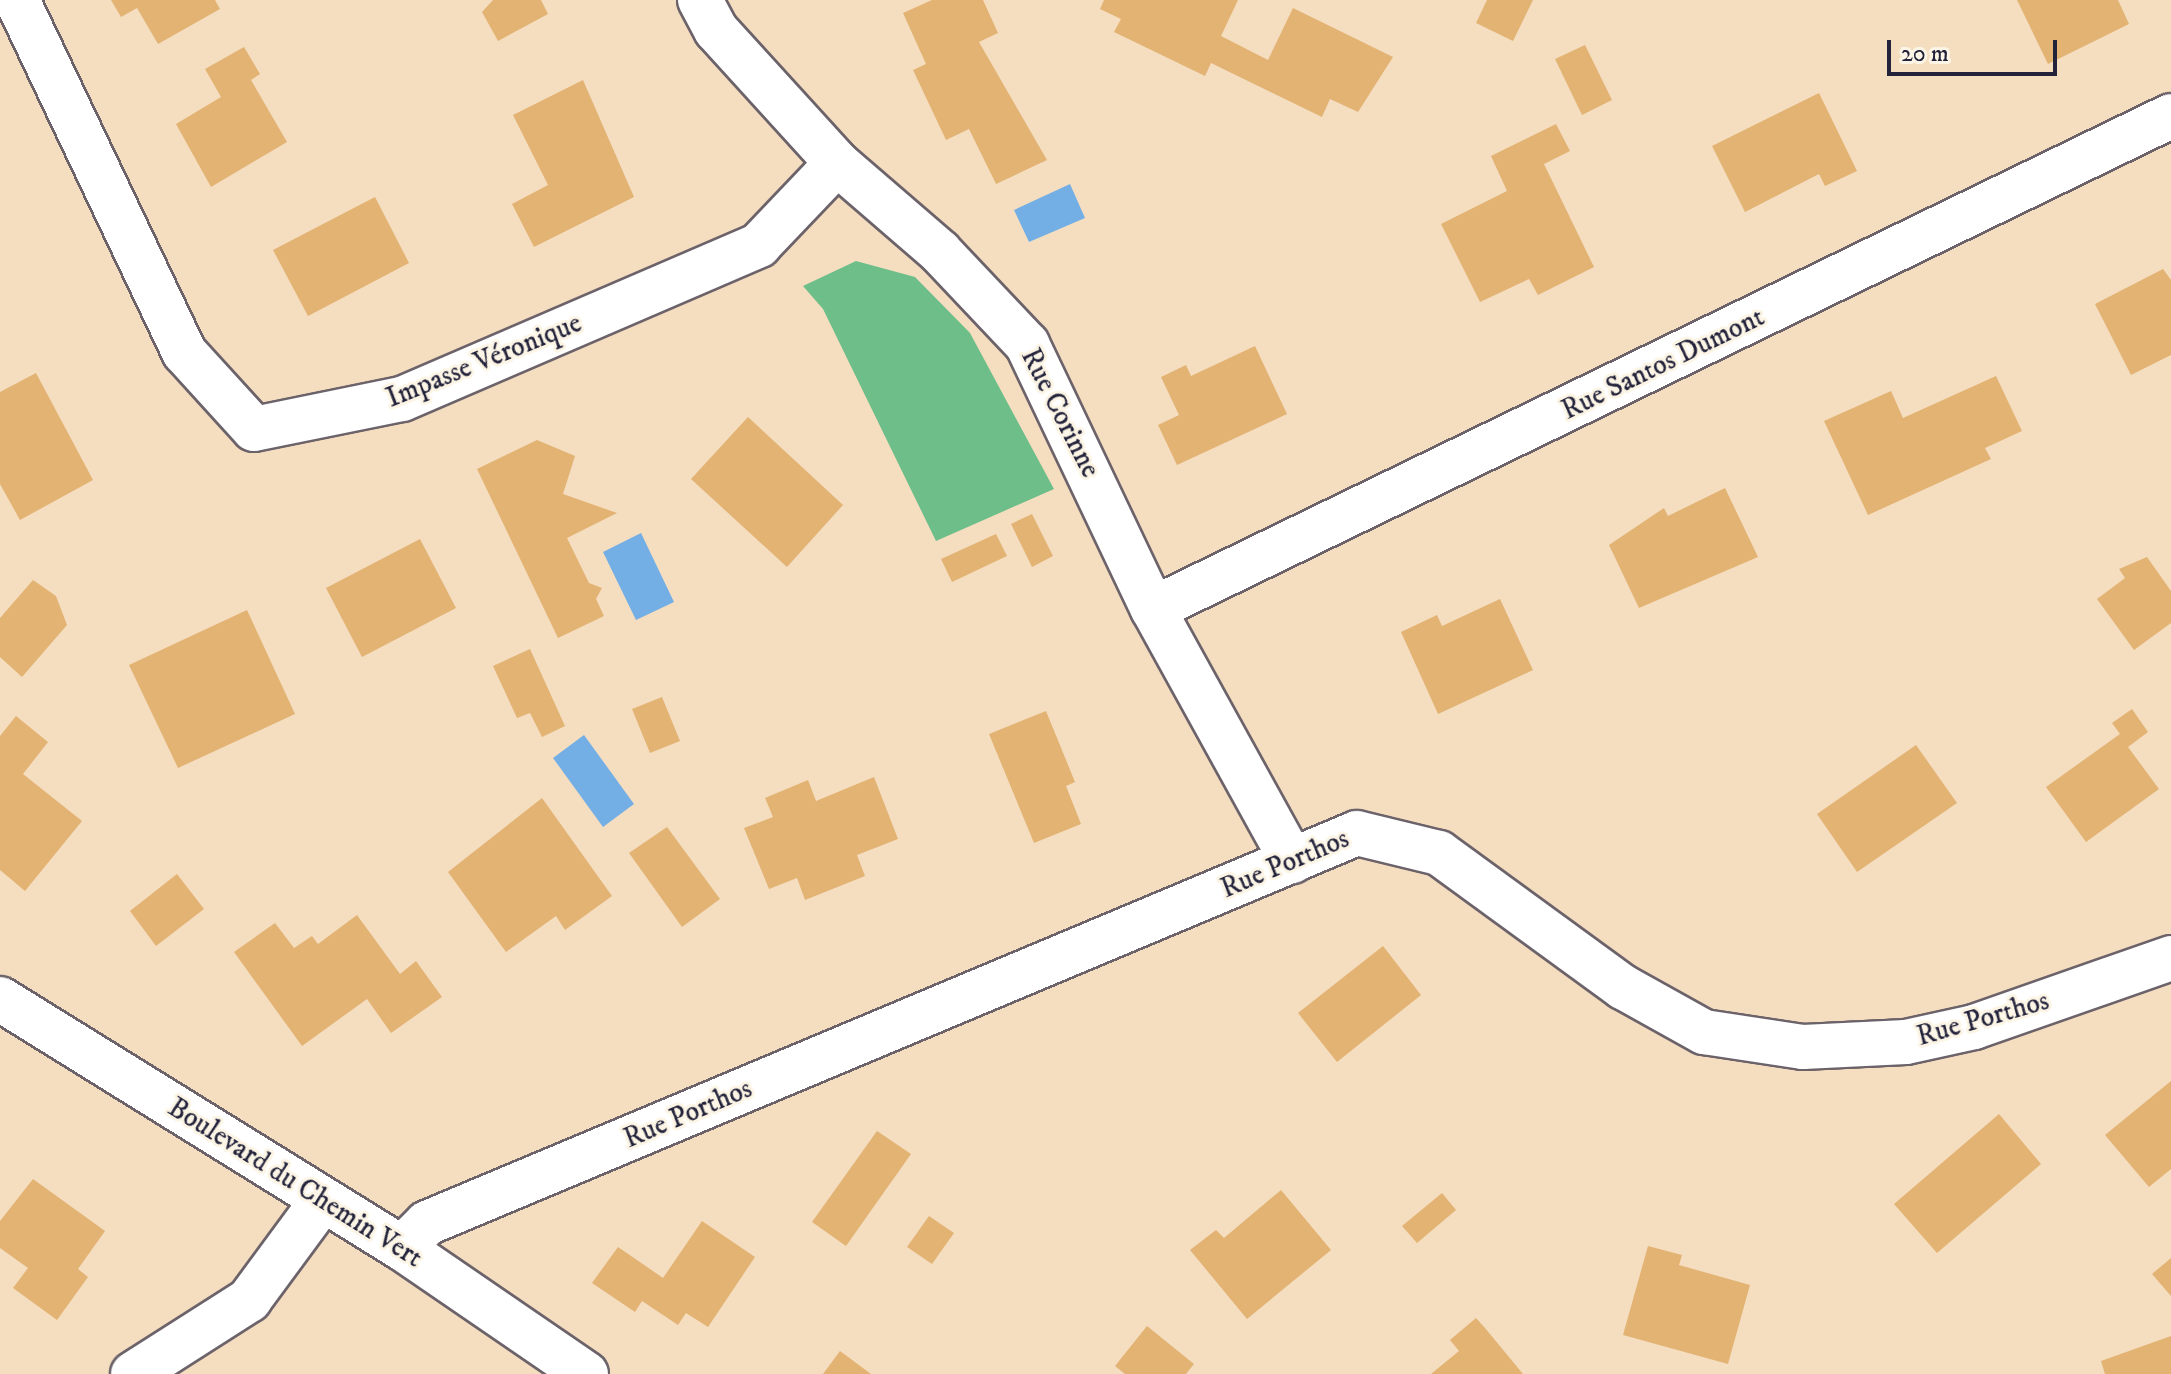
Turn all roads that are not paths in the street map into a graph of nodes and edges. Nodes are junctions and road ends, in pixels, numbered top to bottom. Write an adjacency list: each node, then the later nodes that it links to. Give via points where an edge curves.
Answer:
1 (700, 0): 4 (street, Rue Corinne, via 716,30)
2 (16, 26): 4 (street, Impasse Véronique, via 184,352 254,429 402,399 759,245)
3 (2171, 116): 5 (street, Rue Santos Dumont)
4 (837, 163): 5 (street, Rue Corinne, via 940,252 1027,344)
5 (1153, 609): 6 (street, Rue Corinne)
6 (1292, 861): 7 (street, Rue Porthos, via 1357,833 1402,839 1439,853 1665,1015 1704,1032 1803,1047 1906,1042 1974,1027); 10 (street, Rue Porthos, via 427,1223)
7 (2171, 958)
8 (0, 999): 9 (street, Boulevard du Chemin Vert)
9 (322, 1201): 10 (street, Boulevard du Chemin Vert); 11 (street, via 249,1300)
10 (402, 1248): 12 (street, Boulevard du Chemin Vert)
11 (133, 1374)
12 (586, 1374)

